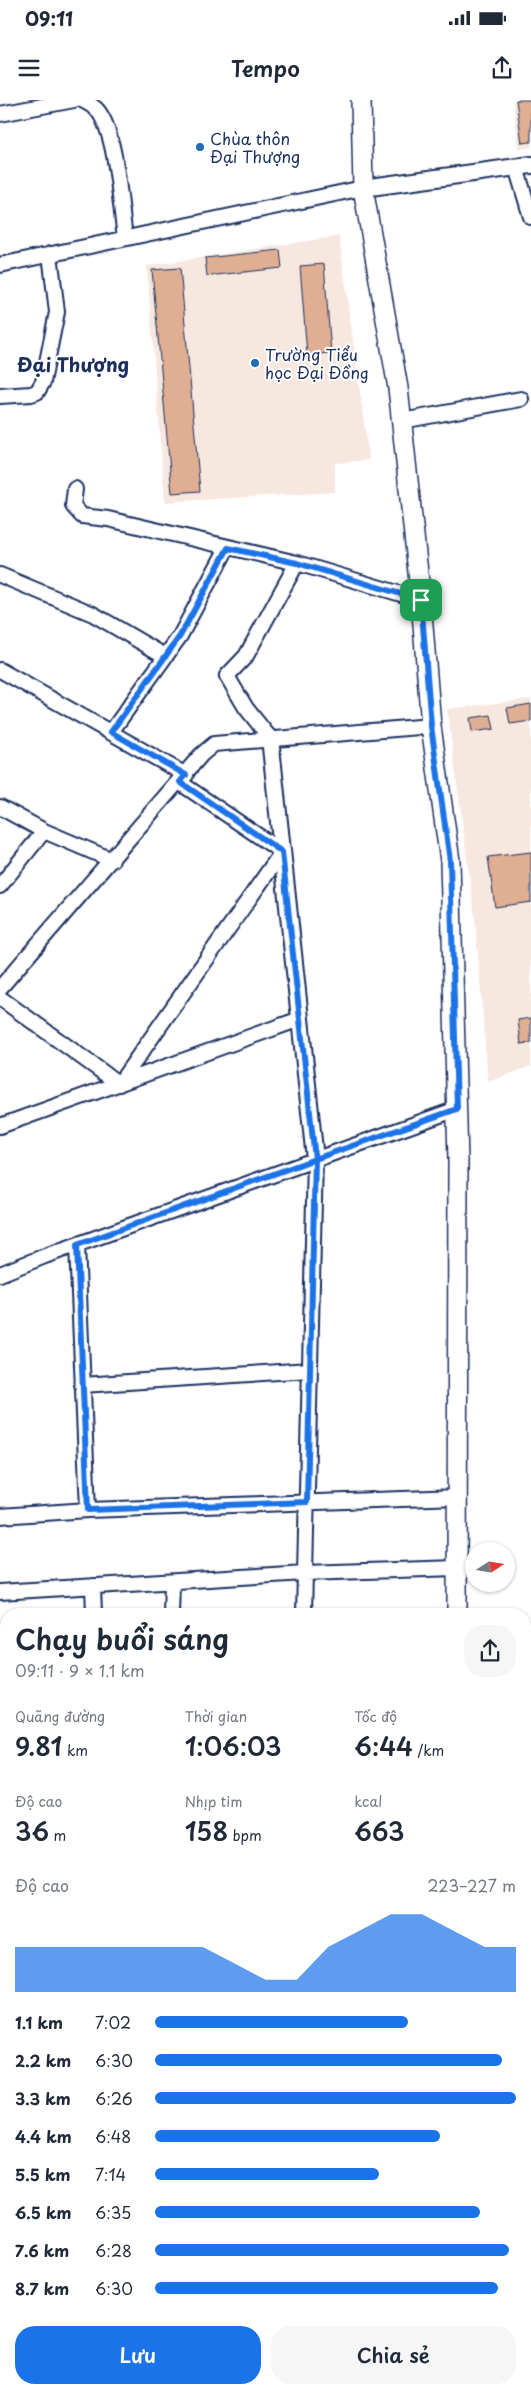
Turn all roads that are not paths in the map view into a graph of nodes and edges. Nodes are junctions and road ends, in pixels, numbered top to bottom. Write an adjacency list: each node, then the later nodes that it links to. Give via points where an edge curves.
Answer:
1 (74, 100): 4 (street)
2 (82, 100): 8 (street, via 98,112 106,125 114,154)
3 (361, 100): 6 (main road)
4 (0, 114)
5 (524, 166): 6 (street); 7 (street)
6 (363, 188): 8 (street); 13 (main road)
7 (531, 217)
8 (124, 238): 9 (street)
9 (50, 254): 10 (street); 11 (street, via 57,312 43,382 38,392)
10 (0, 265)
11 (0, 396)
12 (520, 400): 13 (street)
13 (402, 421): 18 (main road)
14 (75, 489): 15 (street, via 73,506 82,516 108,519)
15 (228, 548): 16 (street); 19 (street, via 180,636)
16 (297, 563): 18 (street); 23 (street, via 246,656 228,676 246,708)
17 (0, 575): 19 (street, via 93,614)
18 (421, 600): 21 (main road)
19 (165, 656): 22 (street)
20 (0, 670): 22 (street)
21 (431, 726): 23 (street); 34 (main road, via 450,861)
22 (111, 732): 24 (street)
23 (270, 738): 24 (street, via 214,744); 27 (street)
24 (183, 779): 27 (street); 28 (street)
25 (0, 807): 26 (street)
26 (44, 830): 28 (street); 29 (street)
27 (282, 852): 32 (street); 33 (street)
28 (112, 860): 30 (street)
29 (0, 886)
30 (0, 988)
31 (0, 998): 33 (street)
32 (300, 1019): 33 (street); 36 (street)
33 (119, 1084): 35 (street)
34 (457, 1109): 36 (street); 41 (main road)
35 (0, 1126)
36 (315, 1159): 37 (street); 39 (street)
37 (77, 1245): 38 (street); 40 (street)
38 (0, 1274)
39 (310, 1370): 40 (street); 42 (street)
40 (82, 1385): 43 (street)
41 (459, 1497): 42 (street); 45 (main road)
42 (307, 1502): 43 (street); 46 (street)
43 (88, 1510): 44 (street)
44 (0, 1516)
45 (457, 1568): 46 (street); 53 (main road)
46 (305, 1573): 47 (street); 52 (street)
47 (172, 1582): 48 (street); 51 (street)
48 (93, 1586): 49 (street); 50 (street)
49 (0, 1592)
50 (94, 1608)
51 (171, 1608)
52 (304, 1608)
53 (457, 1608)
54 (0, 2313): 55 (street)
55 (0, 2325)

